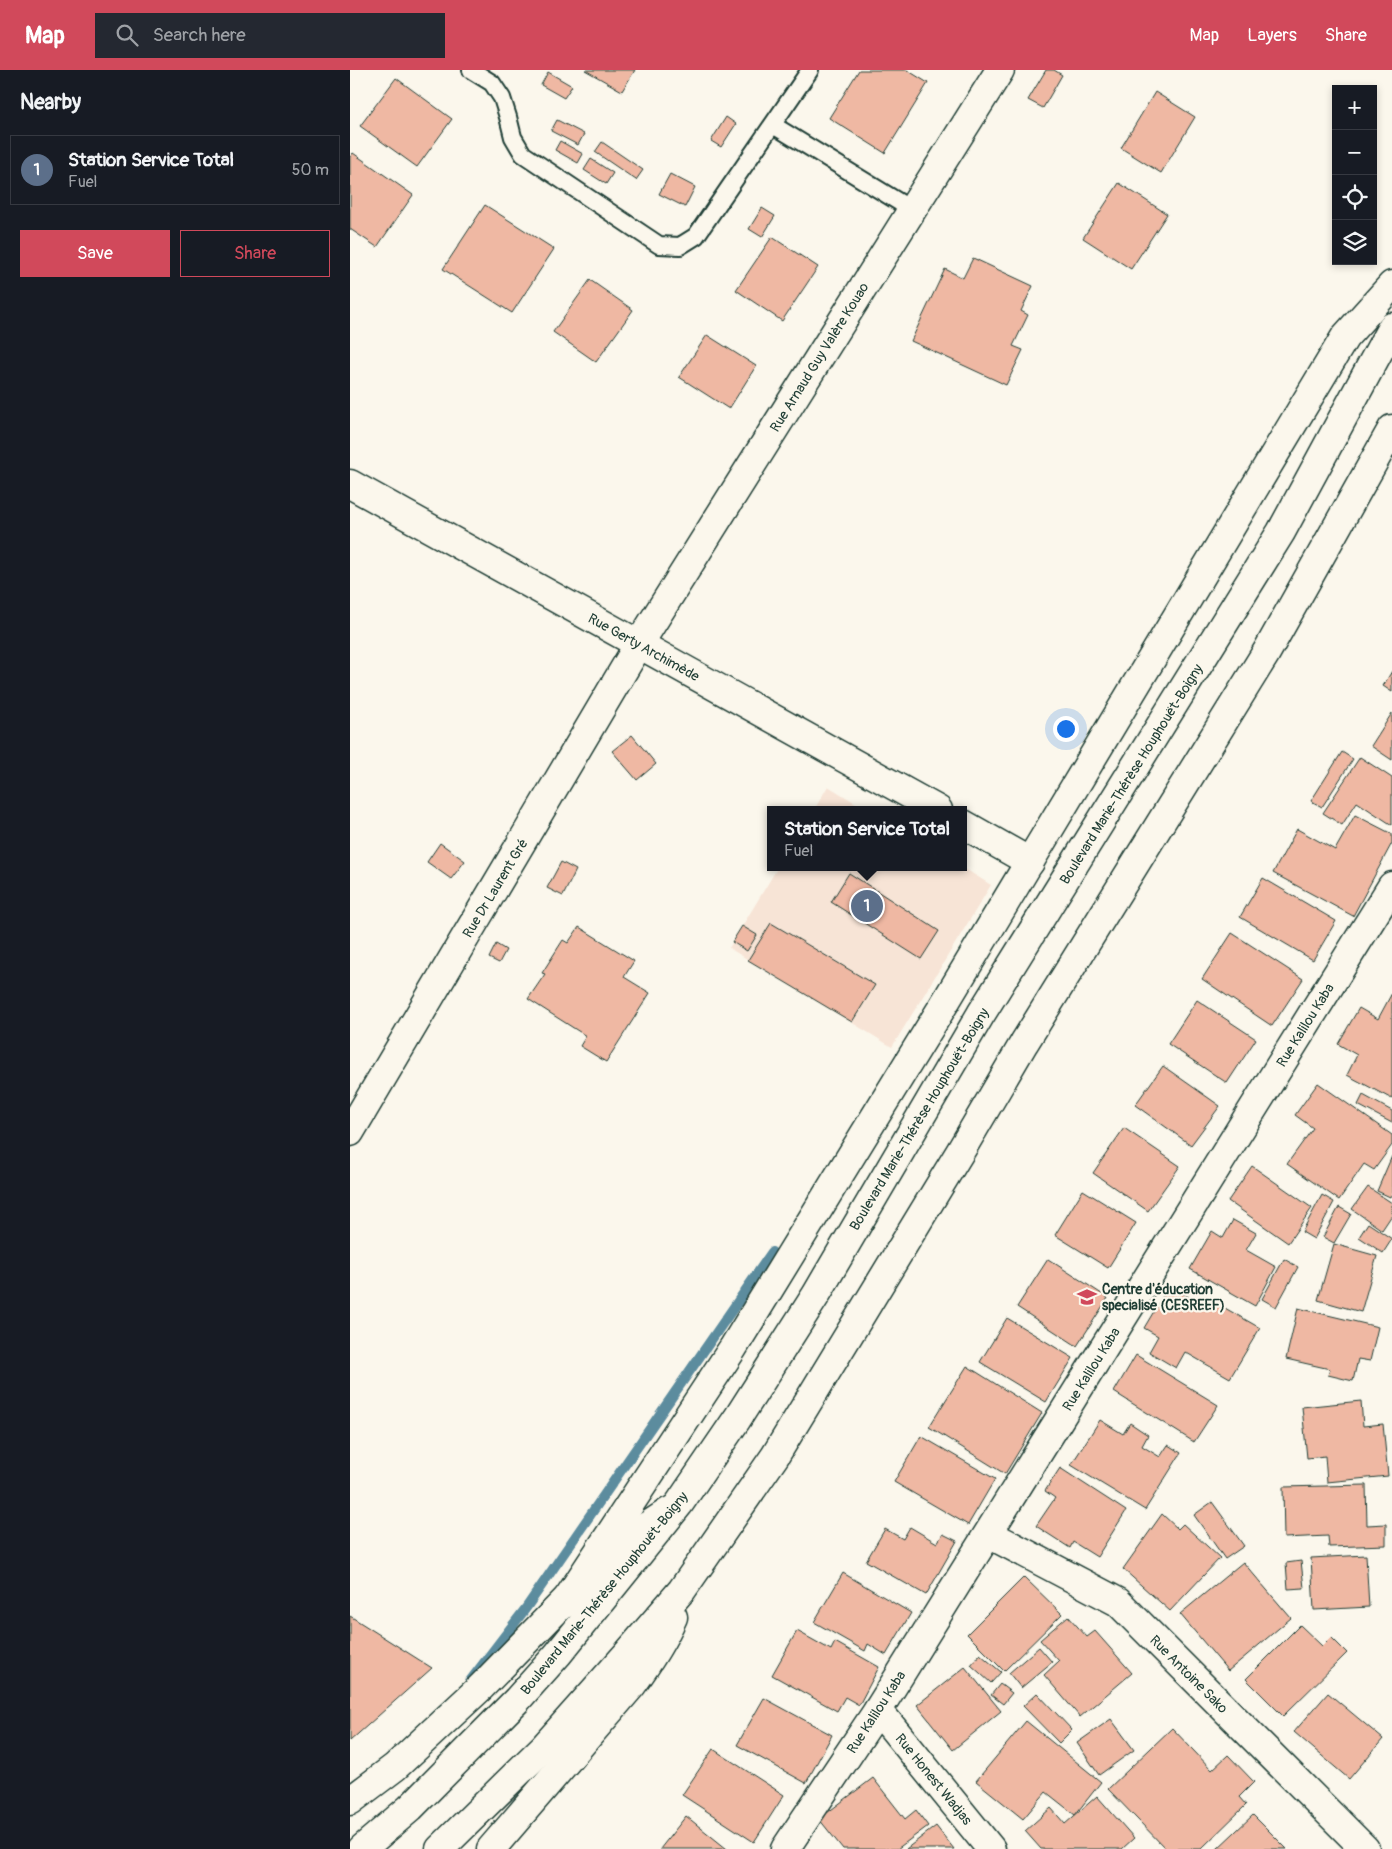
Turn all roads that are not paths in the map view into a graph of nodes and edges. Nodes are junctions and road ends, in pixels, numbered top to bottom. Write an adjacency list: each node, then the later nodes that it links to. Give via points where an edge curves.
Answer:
1 (472, 70): 4 (lane, via 492,83 502,98 513,137 523,154 660,245 680,246 696,236)
2 (810, 70): 4 (lane)
3 (1000, 70): 5 (main road, Rue Arnaud Guy Valère Kouao)
4 (773, 126): 5 (lane)
5 (912, 210): 10 (main road, Rue Arnaud Guy Valère Kouao)
6 (1392, 285): 13 (main road, via 1345,337)
7 (1392, 327): 16 (main road, Boulevard Marie-Thérèse Houphouët-Boigny, via 1281,532 981,1014 816,1295)
8 (1392, 429): 18 (main road, via 1266,653 1024,1043 900,1252 775,1456)
9 (350, 484): 10 (main road, Rue Gerty Archimède)
10 (639, 644): 11 (main road, Rue Gerty Archimède); 15 (main road, Rue Dr Laurent Gré)
11 (931, 806)
12 (967, 826): 13 (main road)
13 (1030, 862): 19 (main road, via 732,1348)
14 (1392, 886): 17 (main road, Rue Kalilou Kaba)
15 (350, 1132)
16 (679, 1504): 19 (main road, via 607,1558); 22 (main road, Boulevard Marie-Thérèse Houphouët-Boigny, via 517,1700 410,1808)
17 (989, 1534): 20 (main road, Rue Kalilou Kaba); 27 (main road, Rue Antoine Sako, via 1118,1602)
18 (682, 1590): 23 (main road, via 544,1747); 24 (main road, via 663,1639 649,1662)
19 (564, 1604): 21 (main road, via 417,1747)
20 (878, 1710): 25 (main road, Rue Kalilou Kaba); 26 (main road, Rue Honest Wadjas)
21 (350, 1801)
22 (362, 1849)
23 (440, 1849)
24 (491, 1849)
25 (785, 1849)
26 (991, 1849)
27 (1365, 1849)

